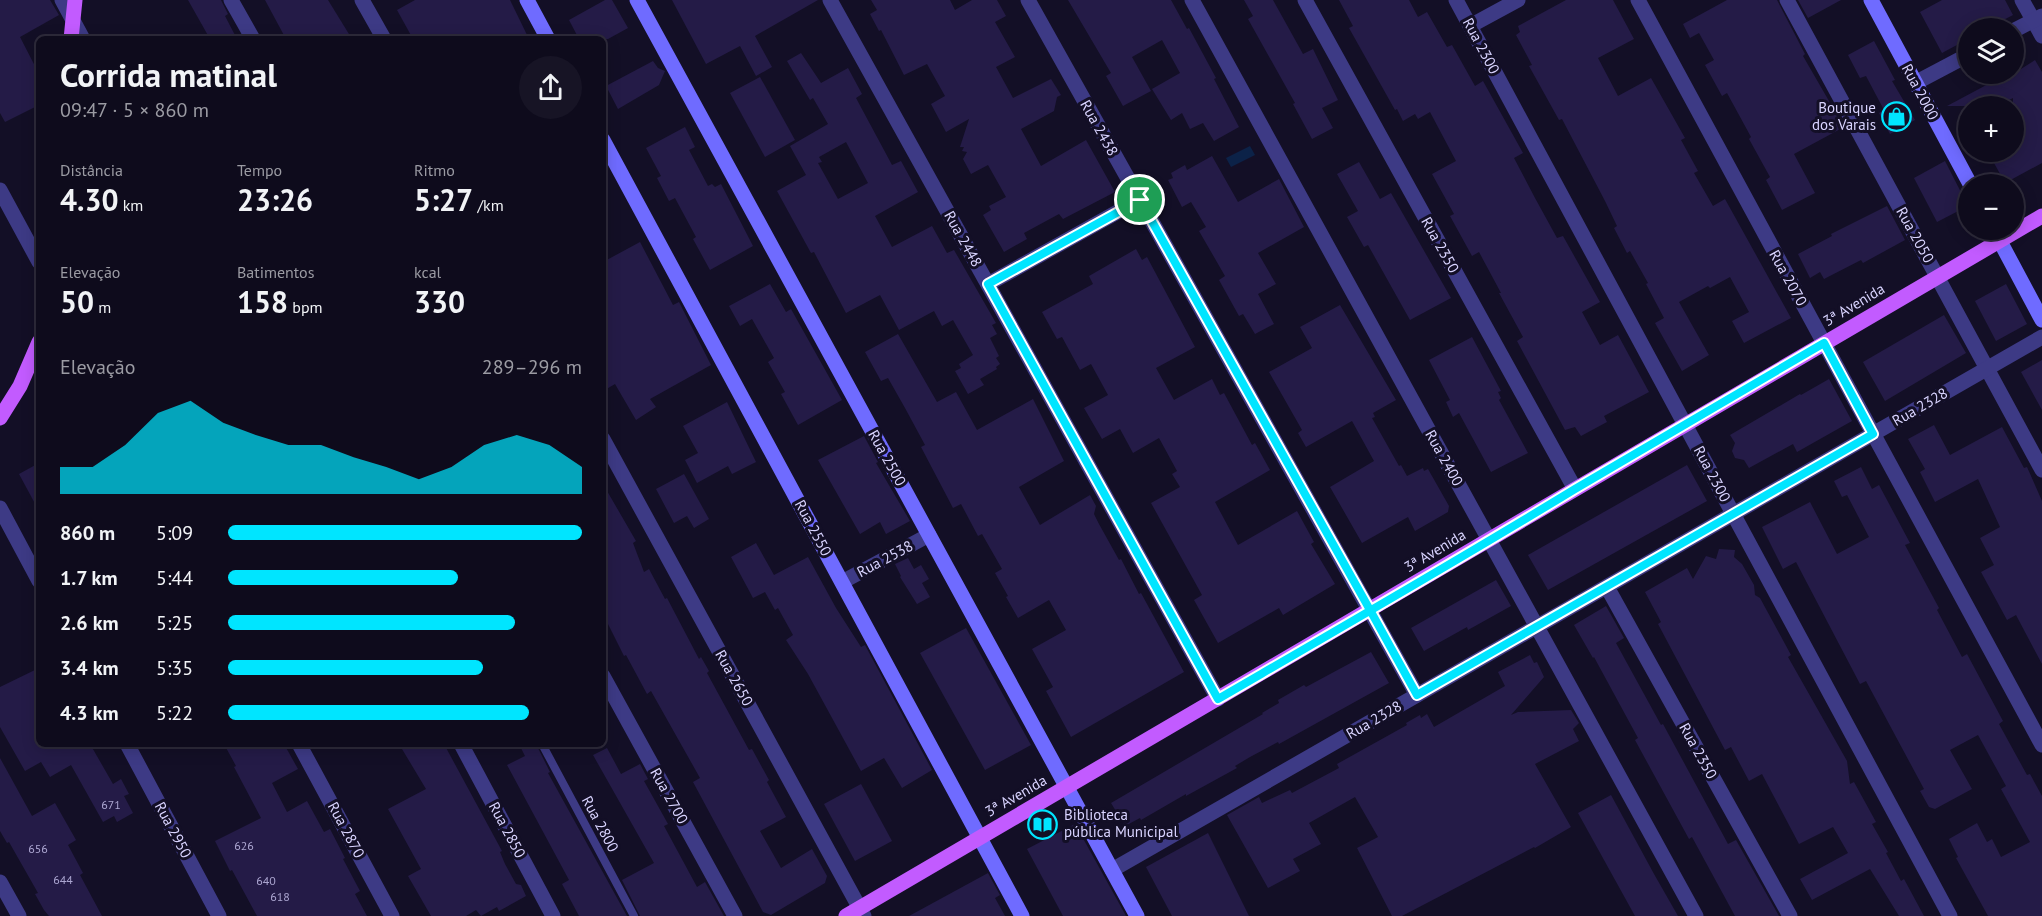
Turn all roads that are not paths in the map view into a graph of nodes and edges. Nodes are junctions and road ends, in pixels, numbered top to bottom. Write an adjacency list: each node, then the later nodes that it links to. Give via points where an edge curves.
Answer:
1 (62, 0): 18 (street)
2 (75, 0): 18 (main road)
3 (231, 0): 23 (street)
4 (363, 0): 24 (street)
5 (527, 0): 25 (main road)
6 (637, 0): 53 (main road, Rua 2500)
7 (830, 0): 39 (street, Rua 2448)
8 (1028, 0): 32 (street, Rua 2438)
9 (1192, 0): 54 (street, Rua 2400)
10 (1305, 0): 50 (street, Rua 2350)
11 (1456, 0): 20 (street, Rua 2300)
12 (1518, 0): 20 (street)
13 (1638, 0): 42 (street, Rua 2070)
14 (1787, 0): 38 (street, Rua 2050)
15 (1871, 0): 28 (main road, Rua 2000)
16 (2022, 0): 17 (street)
17 (2038, 18): 19 (street); 26 (street)
18 (72, 20): 21 (main road); 22 (street)
19 (2024, 25)
20 (1470, 26): 46 (street, Rua 2300)
21 (71, 36)
22 (81, 36)
23 (251, 36)
24 (382, 36)
25 (546, 36)
26 (2042, 36)
27 (1958, 60): 28 (street)
28 (1916, 83): 30 (main road, Rua 2000)
29 (606, 146): 56 (main road, Rua 2550)
30 (1965, 174)
31 (0, 190): 37 (street)
32 (1140, 200): 39 (street); 58 (street, Rua 2438)
33 (2042, 216): 34 (main road, 3ª Avenida)
34 (2024, 224)
35 (1990, 240): 38 (main road, 3ª Avenida)
36 (2000, 240): 40 (main road)
37 (36, 256)
38 (1938, 277): 42 (main road, 3ª Avenida); 44 (street, Rua 2050)
39 (988, 284): 62 (street, Rua 2448)
40 (2042, 320)
41 (2042, 337): 44 (street, Rua 2328)
42 (1824, 343): 46 (main road, 3ª Avenida); 47 (street, Rua 2070)
43 (36, 349): 45 (main road)
44 (1987, 368): 47 (street, Rua 2328); 49 (street, Rua 2050)
45 (0, 418)
46 (1686, 424): 50 (main road, 3ª Avenida); 52 (street, Rua 2300)
47 (1873, 434): 52 (street, Rua 2328); 63 (street, Rua 2070)
48 (606, 445): 72 (street, Rua 2650)
49 (2042, 470)
50 (1575, 489): 54 (main road, 3ª Avenida)
51 (0, 508): 55 (street)
52 (1734, 514): 57 (street, Rua 2328); 83 (street, Rua 2300)
53 (929, 535): 56 (street, Rua 2538); 68 (main road, Rua 2500)
54 (1489, 540): 58 (main road, 3ª Avenida); 59 (street, Rua 2400)
55 (36, 575)
56 (842, 582): 69 (main road, Rua 2550)
57 (1607, 586): 59 (street, Rua 2328); 82 (street, Rua 2350)
58 (1370, 610): 61 (street, Rua 2438); 62 (main road, 3ª Avenida)
59 (1537, 627): 61 (street, Rua 2328); 81 (street, Rua 2400)
60 (606, 681): 78 (street, Rua 2700)
61 (1417, 695): 70 (street, Rua 2328)
62 (1218, 699): 68 (main road, 3ª Avenida)
63 (2042, 745)
64 (128, 747): 74 (street, Rua 2950)
65 (301, 747): 75 (street, Rua 2870)
66 (463, 747): 76 (street, Rua 2850)
67 (544, 747): 77 (lane, Rua 2800)
68 (1067, 788): 69 (main road, 3ª Avenida); 70 (main road, Rua 2500)
69 (980, 838): 72 (main road, 3ª Avenida); 79 (main road, Rua 2550)
70 (1112, 870): 80 (main road, Rua 2500)
71 (0, 882): 73 (street)
72 (857, 913)
73 (19, 916)
74 (219, 916)
75 (392, 916)
76 (553, 916)
77 (634, 916)
78 (735, 916)
79 (1022, 916)
80 (1137, 916)
81 (1696, 916)
82 (1790, 916)
83 (1950, 916)

